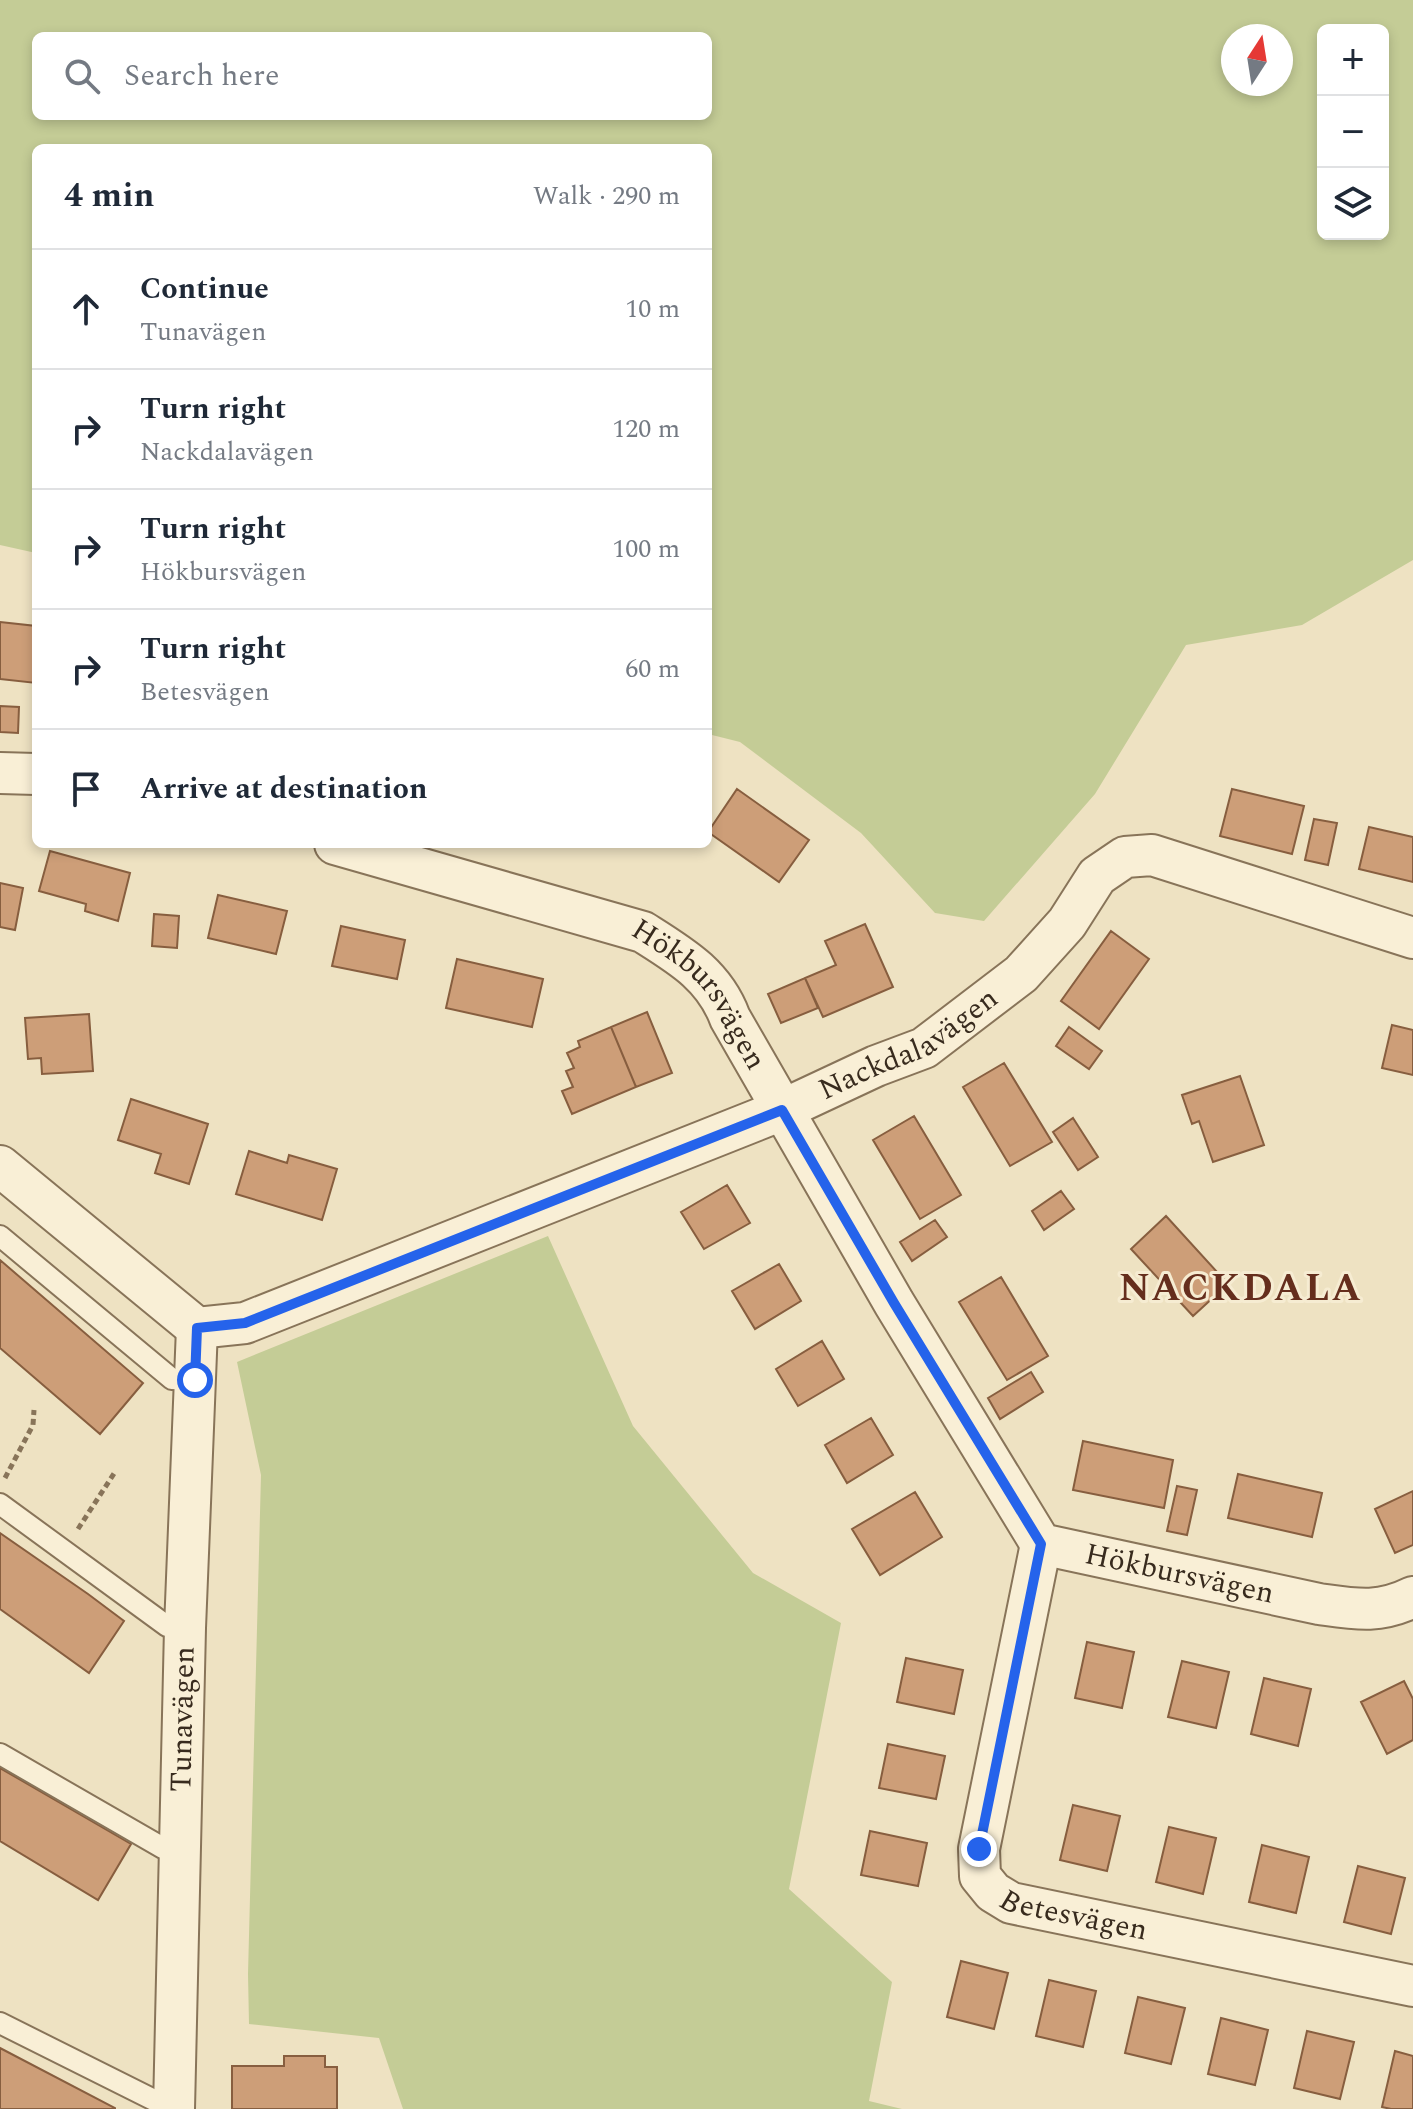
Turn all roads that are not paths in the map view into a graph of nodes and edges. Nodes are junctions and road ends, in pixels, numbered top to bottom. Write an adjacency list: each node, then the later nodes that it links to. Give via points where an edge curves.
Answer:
1 (0, 773): 2 (street)
2 (32, 774)
3 (349, 848): 5 (street, Hökbursvägen, via 643,932 701,973 723,998)
4 (1413, 938): 5 (street, Nackdalavägen, via 1152,855 1125,857 1097,876 1067,923 1021,974 924,1048)
5 (782, 1110): 8 (street, Nackdalavägen, via 245,1323); 11 (street, Hökbursvägen)
6 (0, 1166): 8 (street)
7 (0, 1236): 9 (lane, via 172,1379)
8 (197, 1328): 9 (street, Tunavägen)
9 (195, 1380): 13 (street, Tunavägen)
10 (0, 1504): 13 (lane, via 167,1626)
11 (1041, 1544): 12 (street, Hökbursvägen, via 1358,1610 1395,1606); 16 (street, Betesvägen, via 979,1849 980,1876 993,1892 1011,1903)
12 (1413, 1597)
13 (185, 1628): 15 (street, Tunavägen)
14 (0, 1754): 15 (lane, via 163,1848)
15 (180, 1848): 18 (street, Tunavägen)
16 (1413, 1986)
17 (0, 2023): 18 (lane)
18 (174, 2106)

